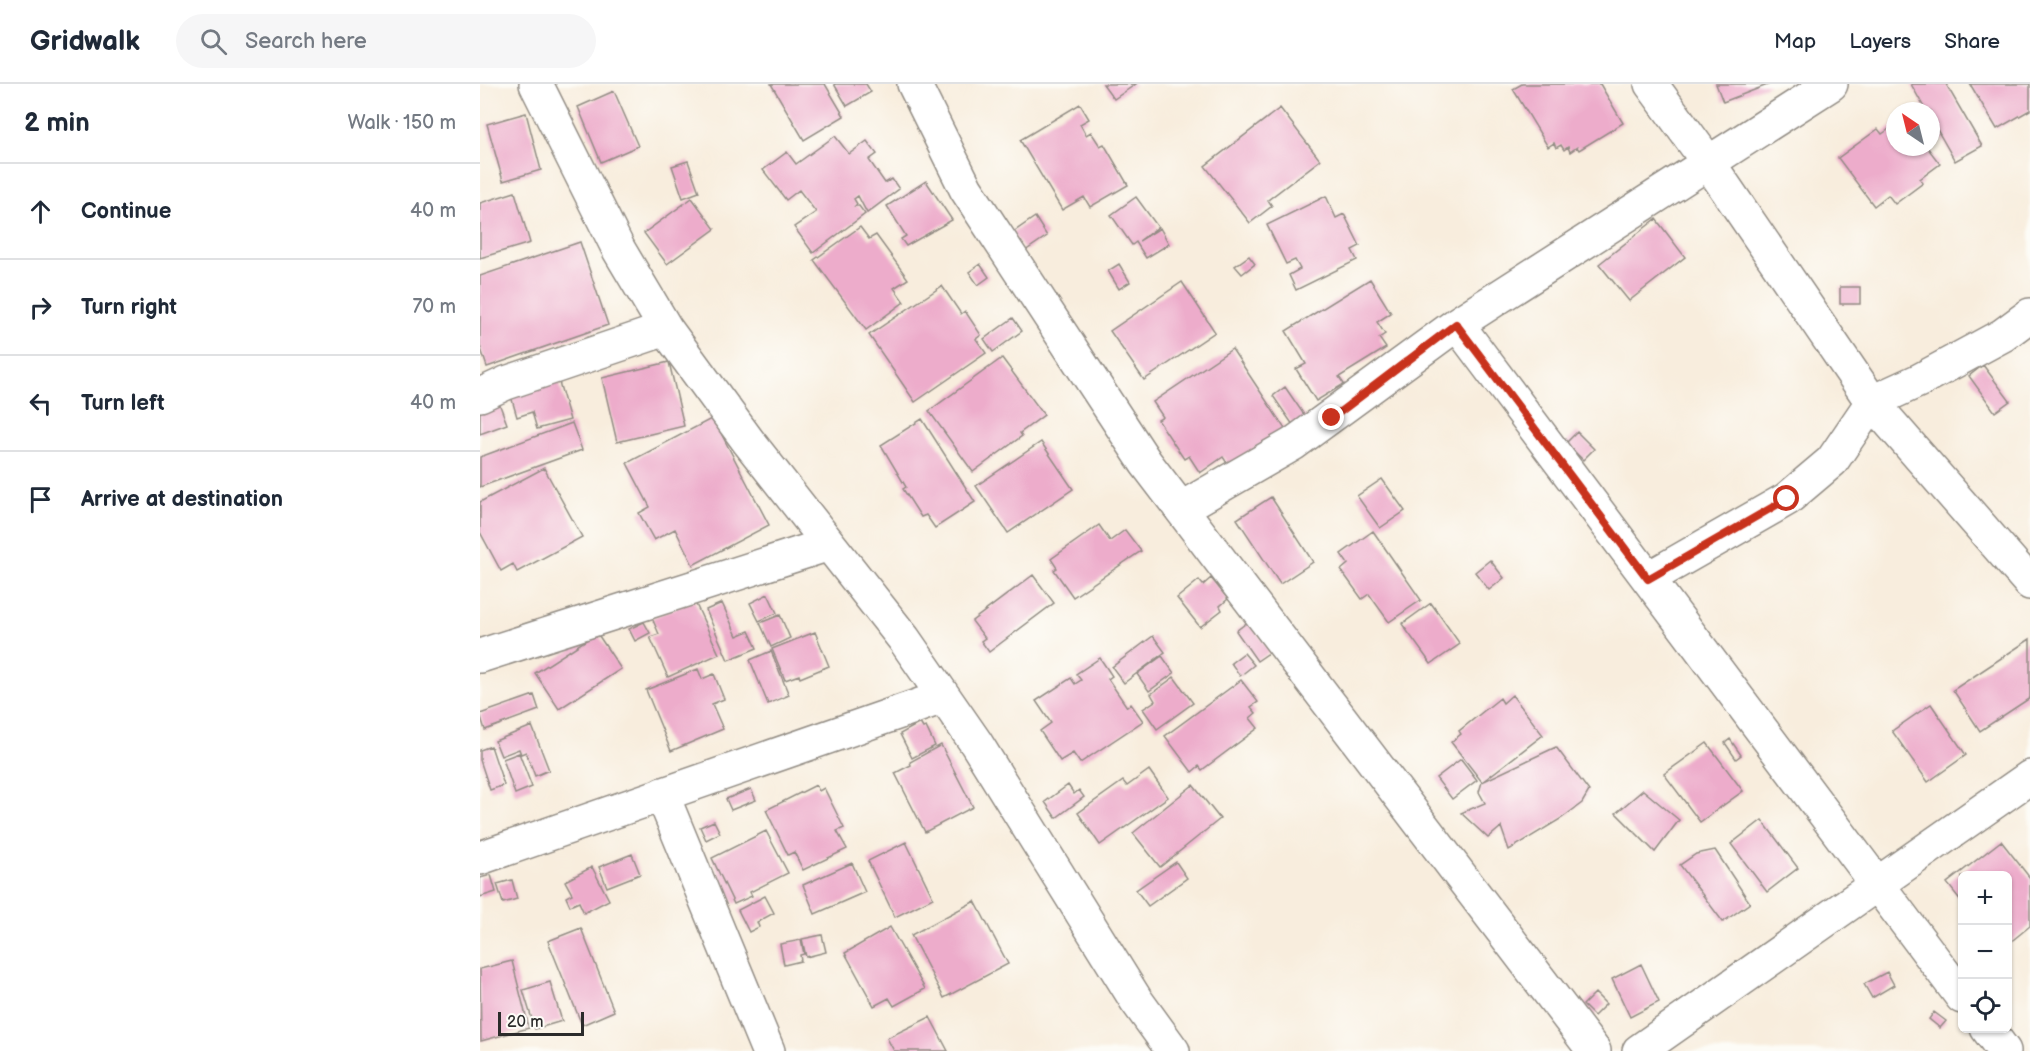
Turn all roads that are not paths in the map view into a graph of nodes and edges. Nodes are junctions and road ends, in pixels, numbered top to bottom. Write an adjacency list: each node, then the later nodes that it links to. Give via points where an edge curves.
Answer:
1 (536, 84): 8 (street, via 619,250)
2 (914, 84): 11 (street, via 966,189 1146,463)
3 (1651, 84): 5 (street)
4 (1832, 84): 5 (street)
5 (1708, 162): 7 (street); 10 (street)
6 (2030, 315): 10 (street, via 1982,346)
7 (1456, 324): 11 (street, via 1293,444); 13 (street)
8 (666, 328): 9 (street); 12 (street)
9 (480, 395)
10 (1872, 402): 13 (street, via 1832,461 1787,499); 14 (street)
11 (1182, 508): 25 (street)
12 (829, 544): 15 (street); 16 (street)
13 (1648, 579): 20 (street)
14 (2030, 583)
15 (480, 656)
16 (944, 697): 18 (street); 24 (street, via 1136,1000)
17 (2030, 777): 20 (street)
18 (662, 794): 19 (street); 23 (street)
19 (480, 858)
20 (1877, 886): 21 (street); 26 (street)
21 (1958, 992)
22 (1990, 1033): 27 (street)
23 (768, 1051)
24 (1173, 1051)
25 (1594, 1051)
26 (1639, 1051)
27 (2004, 1051)

